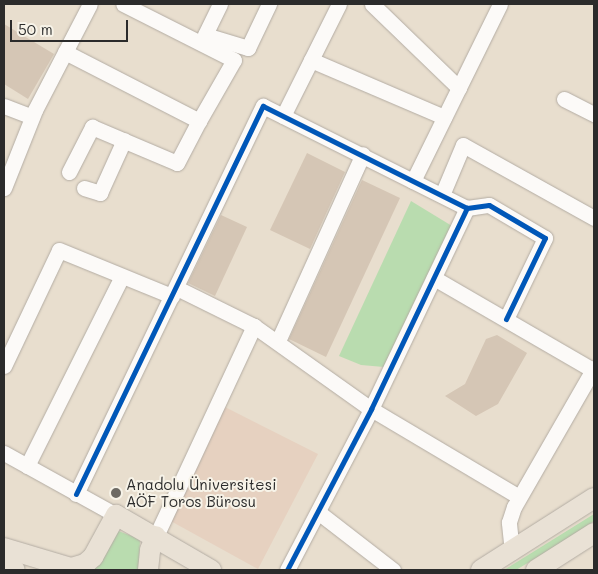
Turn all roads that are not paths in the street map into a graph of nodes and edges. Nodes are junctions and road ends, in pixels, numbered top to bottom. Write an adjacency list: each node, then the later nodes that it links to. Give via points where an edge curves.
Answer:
1 (90, 4): 8 (street)
2 (123, 4): 17 (street, via 234,60)
3 (220, 4): 4 (street, via 205,35 248,48)
4 (268, 4)
5 (339, 4): 9 (street)
6 (372, 4): 10 (street)
7 (500, 4): 10 (street)
8 (65, 52): 15 (street); 17 (street)
9 (311, 60): 14 (street); 16 (street)
10 (459, 88): 16 (street)
11 (564, 99): 13 (street)
12 (4, 106): 15 (street)
13 (594, 114)
14 (283, 116): 19 (street); 30 (street, via 263,106)
15 (32, 117): 20 (street)
16 (444, 117): 22 (street)
17 (199, 122): 18 (street, via 177,164)
18 (124, 140): 21 (street, via 92,127); 24 (street, via 100,193)
19 (363, 154): 22 (street); 33 (street)
20 (10, 155): 23 (street)
21 (69, 172)
22 (413, 180): 25 (street)
23 (4, 188)
24 (84, 188)
25 (442, 195): 26 (street); 27 (street, via 463,145)
26 (467, 208): 29 (street); 31 (street, via 489,205 545,238)
27 (594, 218)
28 (122, 276): 30 (street); 34 (street, via 59,250); 38 (street)
29 (434, 278): 31 (street); 36 (street)
30 (174, 292): 32 (street); 39 (street)
31 (506, 319): 35 (street)
32 (254, 326): 33 (street); 45 (street)
33 (278, 341): 36 (street)
34 (4, 366)
35 (594, 369): 40 (street)
36 (371, 409): 40 (street); 42 (street)
37 (4, 453): 38 (street)
38 (27, 466): 39 (street)
39 (76, 494): 43 (street)
40 (519, 497): 47 (street, via 509,522)
41 (594, 498): 47 (main road)
42 (318, 512): 52 (street); 53 (street)
43 (116, 515): 45 (main road); 46 (main road, via 93,557 85,564 71,568)
44 (594, 534): 55 (main road)
45 (156, 536): 50 (main road, via 150,550); 51 (main road)
46 (4, 548)
47 (512, 552): 54 (main road)
48 (4, 567): 49 (main road)
49 (15, 570)
50 (148, 570)
51 (211, 570)
52 (287, 570)
53 (393, 570)
54 (481, 570)
55 (536, 570)

